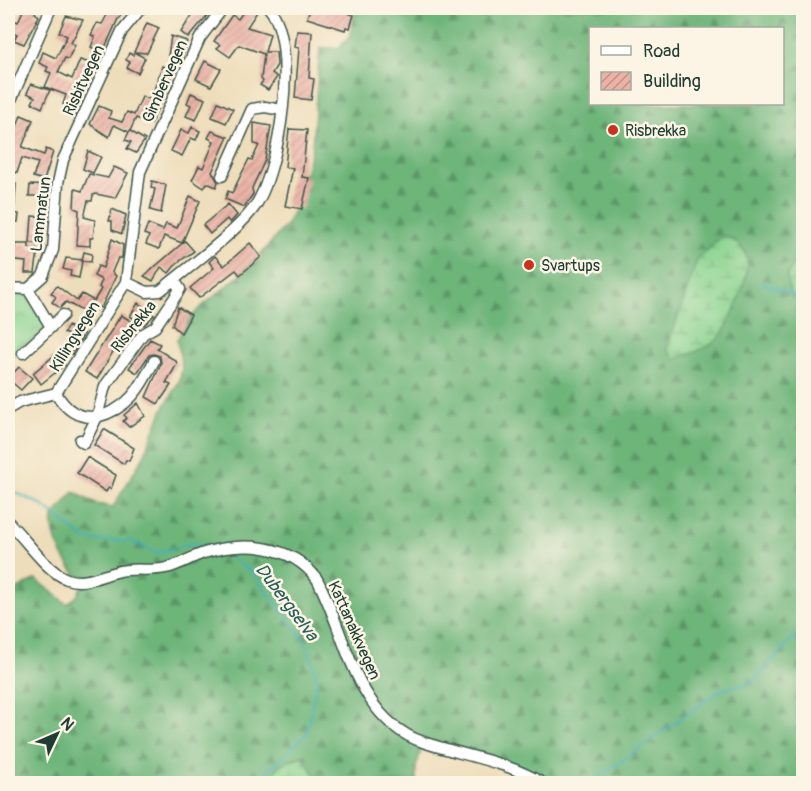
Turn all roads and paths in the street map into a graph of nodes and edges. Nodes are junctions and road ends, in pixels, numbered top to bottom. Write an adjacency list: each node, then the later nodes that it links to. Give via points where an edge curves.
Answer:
1 (51, 8): 5 (street)
2 (141, 8): 7 (street, Risbitvegen, via 122,31)
3 (224, 8): 8 (street, Gimbervegen, via 200,38)
4 (269, 8): 6 (street, via 285,47)
5 (8, 107)
6 (282, 110): 9 (street, via 265,106 252,109); 10 (street, via 268,180 247,215)
7 (74, 136): 13 (street, Lammatun, via 58,183 53,250 44,276)
8 (140, 172): 11 (street, Killingvegen)
9 (222, 176)
10 (174, 280): 11 (street, via 154,293); 20 (street, Risbrekka, via 180,289 155,327 143,334 105,386)
11 (126, 282): 18 (street, Killingvegen)
12 (8, 288): 13 (street)
13 (28, 289): 15 (street)
14 (63, 315): 15 (street)
15 (51, 327): 16 (street)
16 (23, 353)
17 (154, 361): 20 (street, via 133,398 119,410)
18 (56, 393): 19 (street, Killingvegen); 20 (street, via 75,414)
19 (8, 409)
20 (97, 417): 21 (street, Risbrekka, via 90,436 84,443)
21 (80, 440)
22 (8, 522): 23 (street, Kattanakkvegen, via 54,570 74,581 124,570 169,567 203,553 234,547 268,549 292,557 317,579 356,674 384,717 420,741 505,766)
23 (544, 783)

